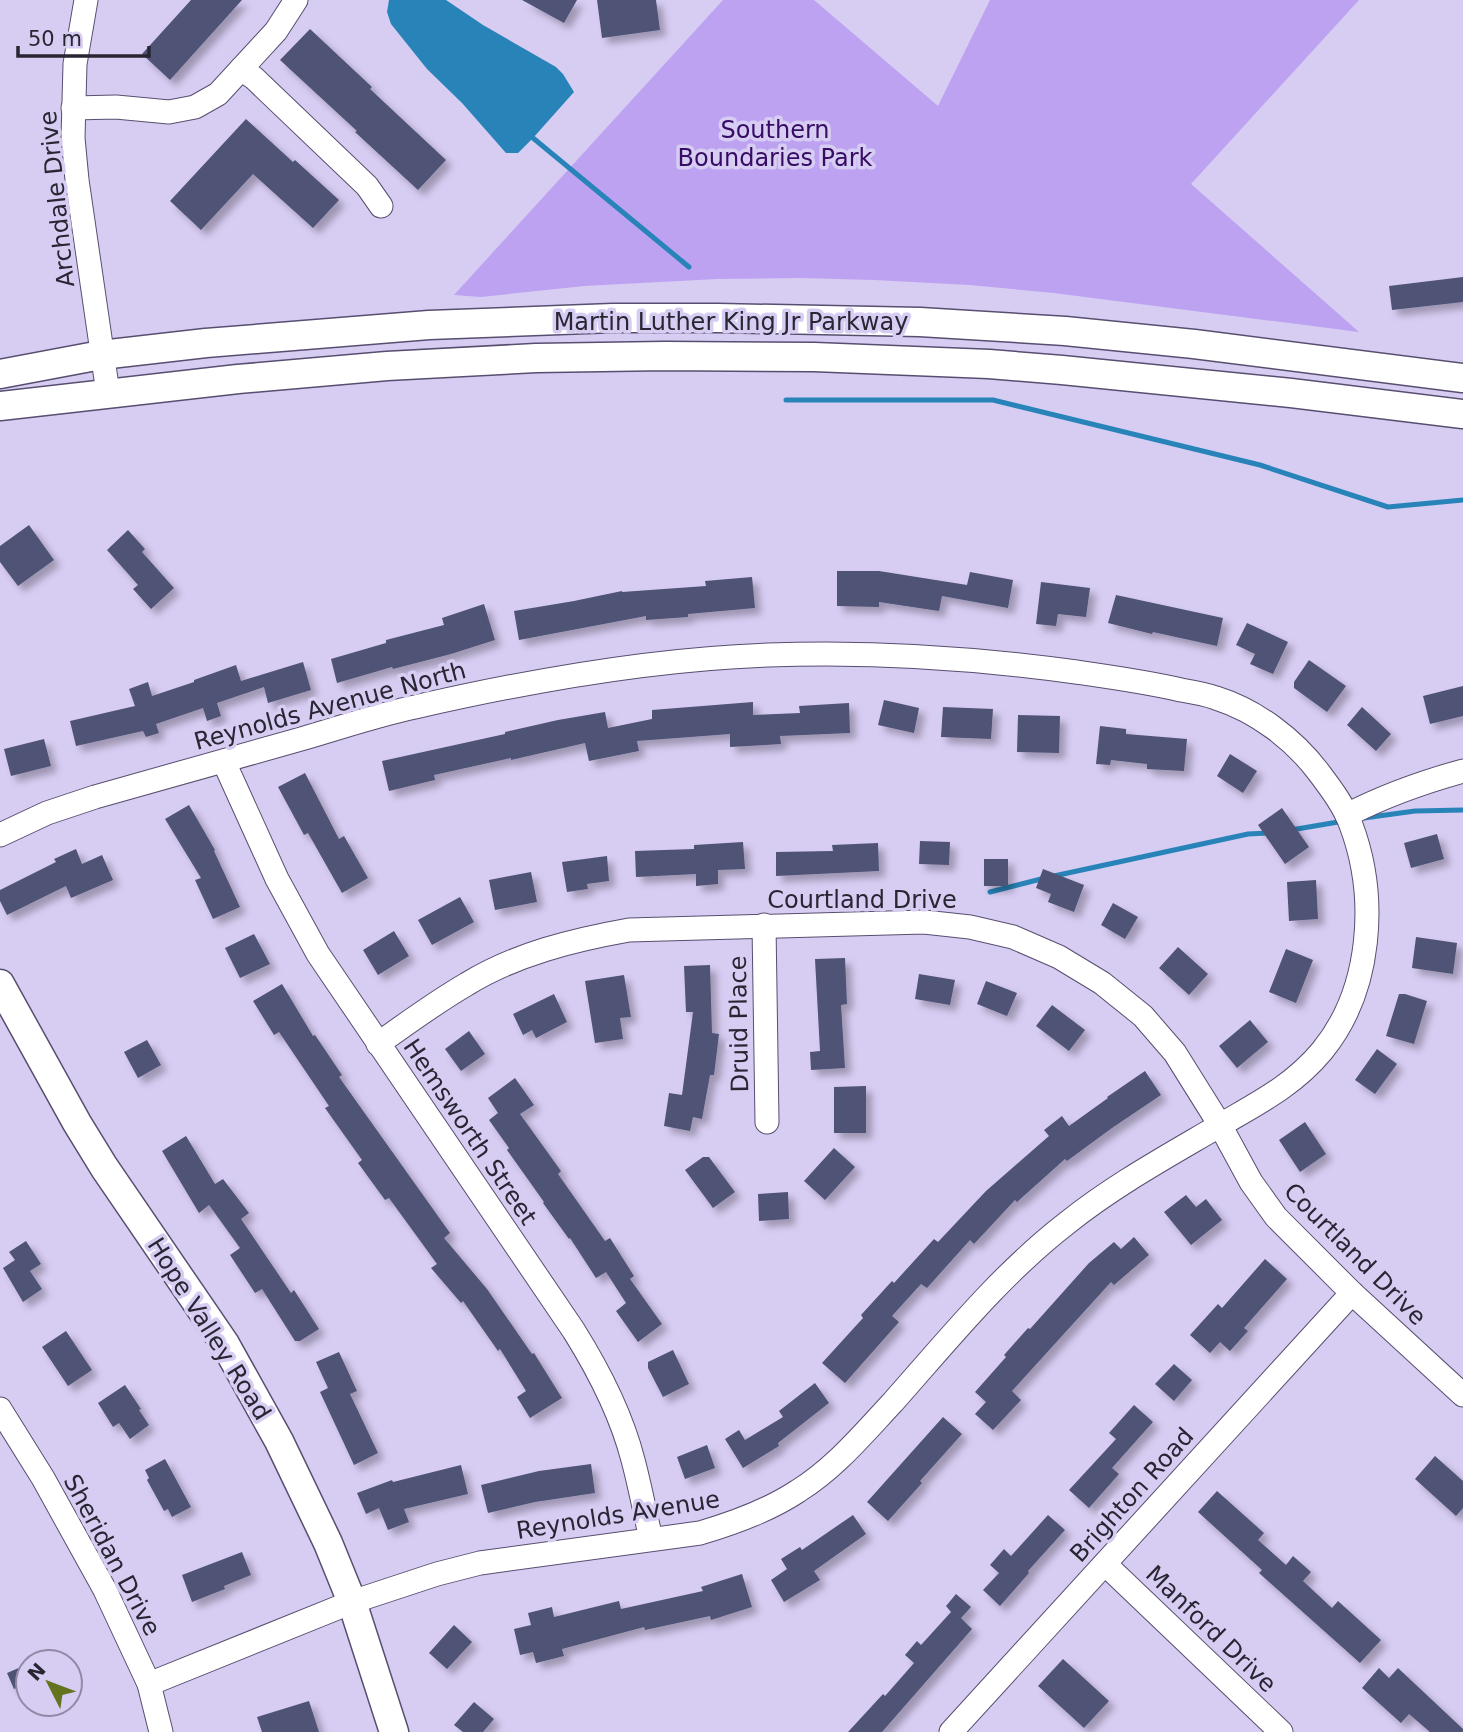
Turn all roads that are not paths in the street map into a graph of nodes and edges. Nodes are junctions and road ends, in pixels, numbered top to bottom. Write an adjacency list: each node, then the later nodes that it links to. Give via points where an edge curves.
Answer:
1 (86, 0): 4 (street, Archdale Drive)
2 (296, 0): 3 (street, via 276,31)
3 (241, 69): 4 (street, via 218,94 195,107 169,111); 5 (street, via 367,186)
4 (73, 108): 6 (street, Archdale Drive, via 77,180)
5 (381, 206)
6 (102, 355): 7 (main road, Martin Luther King Jr Parkway); 8 (main road, Martin Luther King Jr Parkway, via 429,325 613,318 788,319 1065,331); 9 (street, Archdale Drive)
7 (0, 374)
8 (1463, 378)
9 (108, 393): 10 (main road, Martin Luther King Jr Parkway); 11 (main road, Martin Luther King Jr Parkway, via 387,366 536,358 814,357 1062,370)
10 (0, 406)
11 (1463, 414)
12 (224, 762): 14 (street, Reynolds Avenue North, via 410,708 595,672 764,655 856,654 1027,666 1134,680 1218,698 1271,726 1292,743); 15 (street, Reynolds Avenue North, via 71,805); 18 (street, Hemsworth Street, via 296,916)
13 (1463, 771): 14 (street, via 1399,791)
14 (1347, 815): 20 (street, Reynolds Avenue North, via 1366,891 1363,958 1355,988 1325,1047 1303,1072 1273,1096)
15 (0, 835)
16 (764, 925): 18 (street, Courtland Drive, via 629,930 541,950 468,983); 19 (street, Druid Place); 20 (street, Courtland Drive, via 924,922 970,926 1013,937 1059,957 1143,1016 1175,1053)
17 (0, 984): 26 (main road, Hope Valley Road, via 104,1167 225,1344 279,1441)
18 (378, 1044): 24 (street, Hemsworth Street, via 597,1367 632,1458)
19 (767, 1122)
20 (1220, 1125): 21 (street, Courtland Drive, via 1276,1217); 24 (street, Reynolds Avenue, via 1088,1206 1035,1248 823,1473 766,1509 730,1524)
21 (1352, 1293): 22 (street, Courtland Drive); 25 (street, Brighton Road)
22 (1463, 1395)
23 (0, 1409): 27 (street, Sheridan Drive, via 105,1590)
24 (651, 1539): 26 (street, Reynolds Avenue, via 480,1563)
25 (1105, 1564): 30 (street, Brighton Road); 31 (street, Manford Drive)
26 (352, 1602): 27 (street, Reynolds Avenue); 29 (main road, Hope Valley Road)
27 (149, 1684): 28 (street, Sheridan Drive)
28 (161, 1732)
29 (394, 1732)
30 (951, 1732)
31 (1281, 1732)

